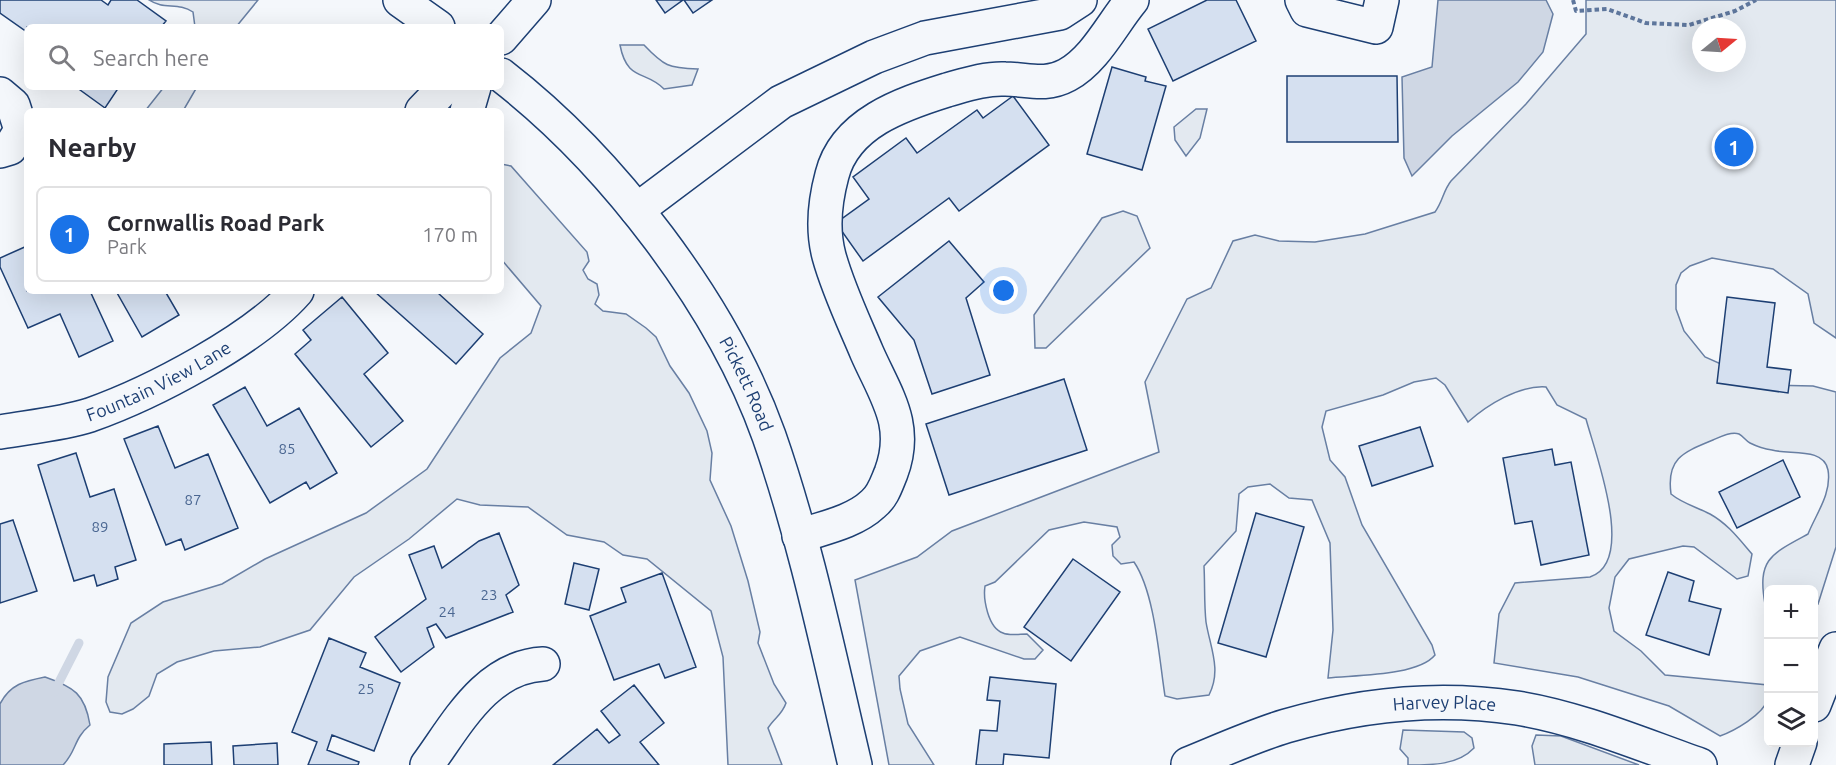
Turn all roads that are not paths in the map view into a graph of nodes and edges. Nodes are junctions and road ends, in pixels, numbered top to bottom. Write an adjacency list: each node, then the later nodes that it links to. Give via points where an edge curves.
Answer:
1 (400, 0): 7 (street)
2 (534, 0): 8 (street)
3 (1080, 0): 16 (street, via 1060,13 925,38 874,57 782,102)
4 (1132, 0): 19 (street, via 1068,75 1050,83 1006,78 974,82 915,100 870,123 838,159 826,210 825,236 869,357 888,394 899,440 884,493 874,504 858,516)
5 (1302, 0): 6 (street, via 1307,10 1376,27)
6 (1382, 0)
7 (434, 24)
8 (504, 35)
9 (504, 78): 16 (street, Pickett Road, via 583,150)
10 (442, 90): 13 (street)
11 (473, 90): 14 (street)
12 (0, 94): 15 (street, via 13,105 21,130 10,148)
13 (425, 108)
14 (468, 108)
15 (0, 151)
16 (637, 210): 19 (street, Pickett Road, via 727,344 768,435)
17 (294, 294): 18 (street, Fountain View Lane, via 279,311 194,367 140,394 88,415)
18 (0, 432)
19 (799, 536): 26 (street, Pickett Road)
20 (1836, 649): 22 (street)
21 (543, 664): 25 (street, via 514,669 475,699)
22 (1818, 695)
23 (1798, 747): 28 (street)
24 (1188, 764): 27 (street, Harvey Place, via 1284,727 1341,712 1399,704 1458,702 1517,708 1574,722)
25 (427, 765)
26 (855, 765)
27 (1700, 765)
28 (1792, 765)

